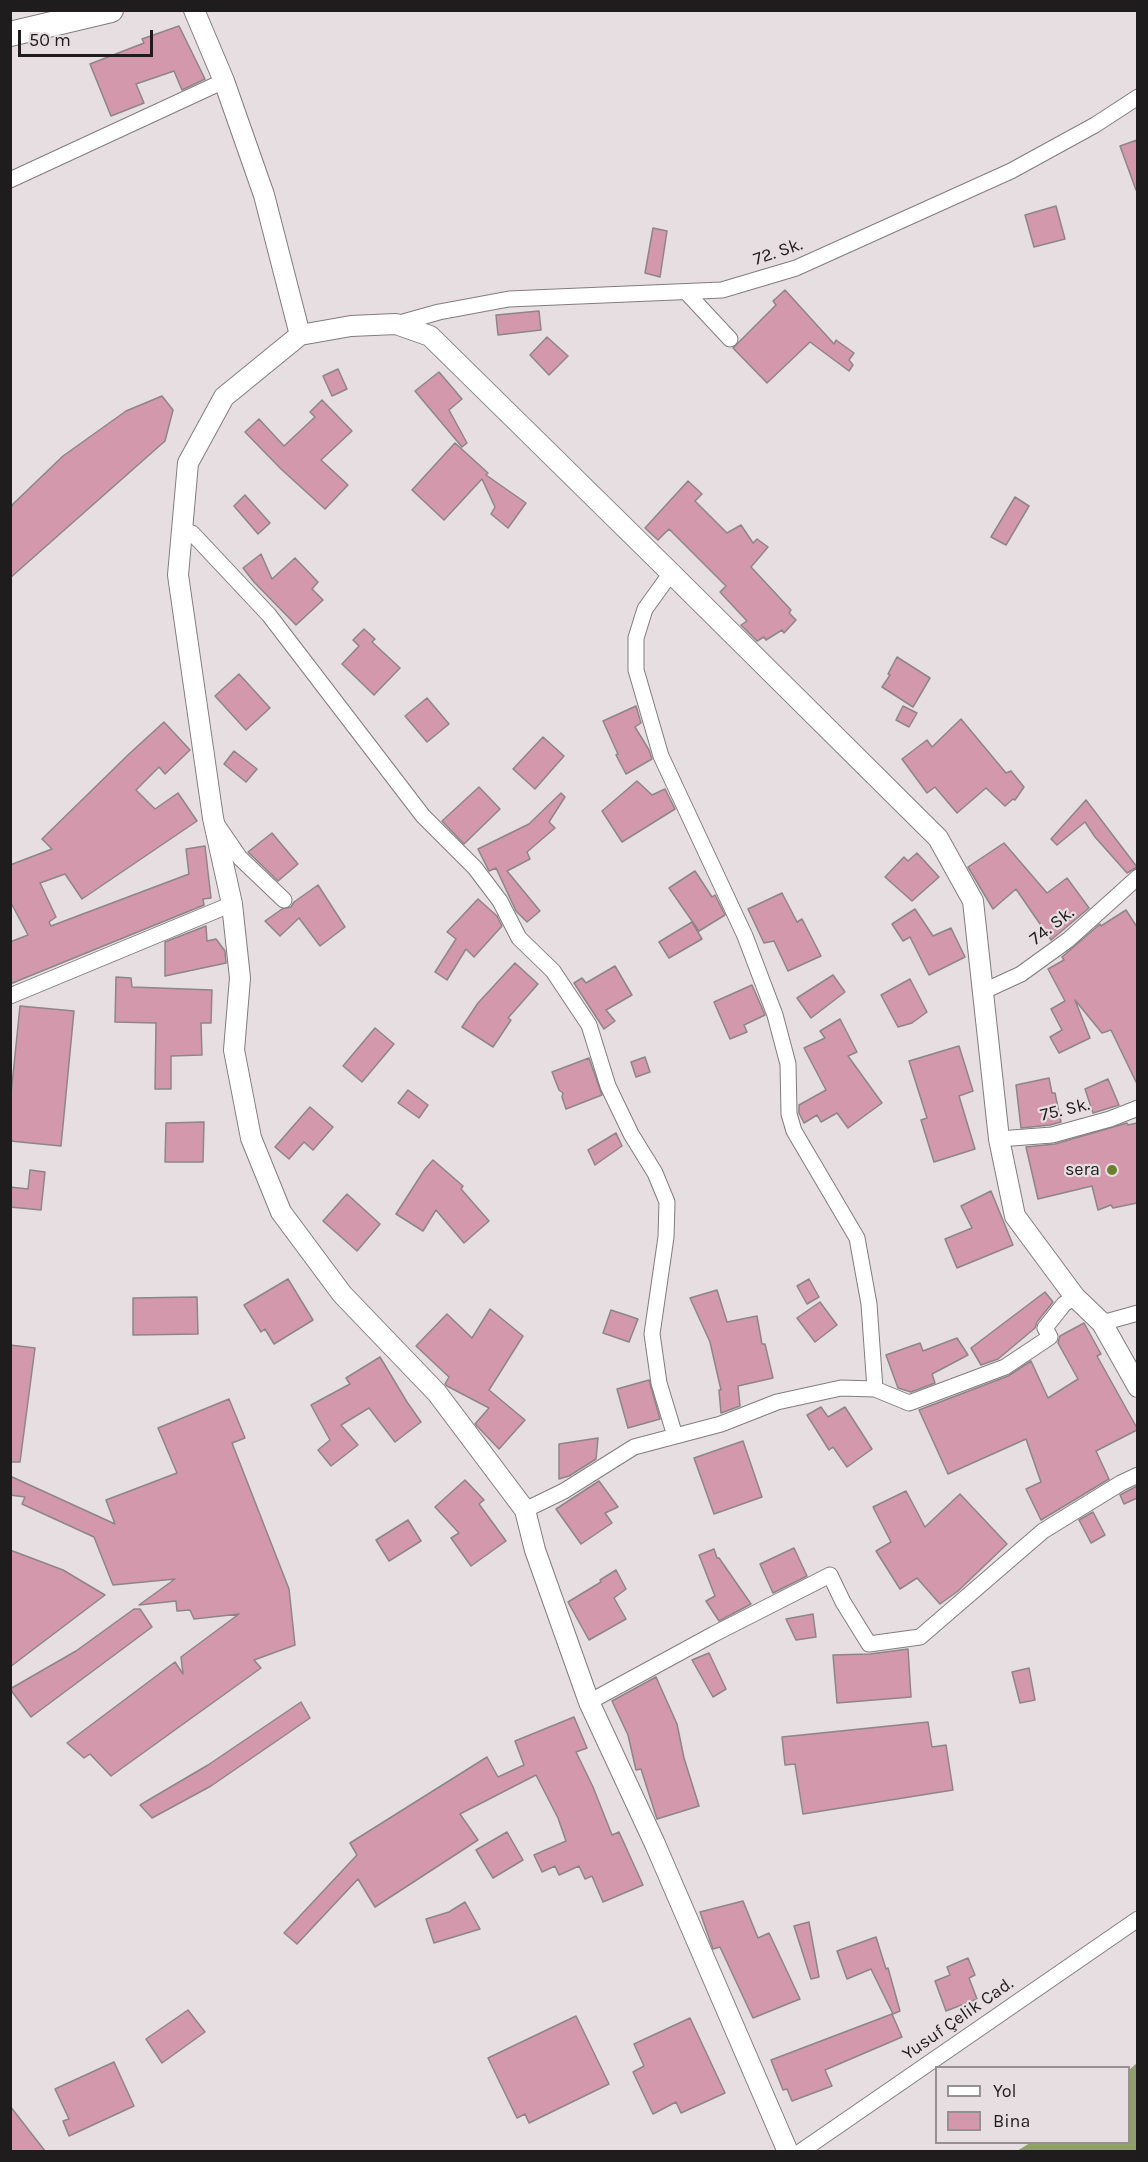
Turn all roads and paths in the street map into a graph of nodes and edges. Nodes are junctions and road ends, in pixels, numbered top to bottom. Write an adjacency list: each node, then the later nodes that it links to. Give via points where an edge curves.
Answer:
1 (111, 10): 3 (main road)
2 (194, 10): 4 (street)
3 (10, 34)
4 (224, 81): 6 (street); 9 (street, via 264,195)
5 (1137, 98): 7 (street, 72. Sk., via 1011,171 796,268 722,290)
6 (10, 180)
7 (687, 293): 8 (street, 72. Sk., via 509,299); 10 (street)
8 (396, 324): 9 (street, via 351,326); 12 (street, via 430,336)
9 (300, 335): 11 (street, via 224,397 188,463)
10 (730, 339)
11 (183, 530): 13 (street, via 178,575); 26 (street, via 192,533 268,615 423,816 475,868 500,901 519,938 553,971 589,1025 608,1086 667,1202 652,1334 659,1383)
12 (671, 573): 17 (street, via 938,838 972,901); 25 (street, via 645,609 636,638 636,670 661,756 745,936 775,1014 788,1064 789,1114 794,1131 857,1238 869,1304)
13 (213, 818): 15 (street, via 240,858); 16 (street)
14 (1137, 878): 17 (street, 74. Sk., via 1068,940 1022,974)
15 (284, 900)
16 (232, 904): 18 (street); 28 (street, via 240,978 234,1050 251,1138 281,1212 342,1294 437,1393)
17 (982, 992): 20 (street)
18 (10, 996)
19 (1137, 1108): 20 (street, 75. Sk., via 1052,1135)
20 (999, 1139): 21 (street, via 1016,1216)
21 (1075, 1297): 23 (street); 25 (street, via 1064,1304 1045,1328 1050,1336 1005,1367 909,1403)
22 (1137, 1313): 23 (street)
23 (1101, 1323): 24 (street)
24 (1137, 1387)
25 (874, 1389): 26 (street, via 841,1388 777,1402 721,1424)
26 (675, 1436): 28 (street, via 634,1447 564,1491)
27 (1137, 1476): 29 (street, via 1043,1531 920,1637 869,1644 830,1575)
28 (525, 1510): 29 (street, via 535,1550)
29 (589, 1702): 31 (street)
30 (1137, 1919): 32 (street, Yusuf Çelik Cad.)
31 (789, 2151)
32 (800, 2151)

